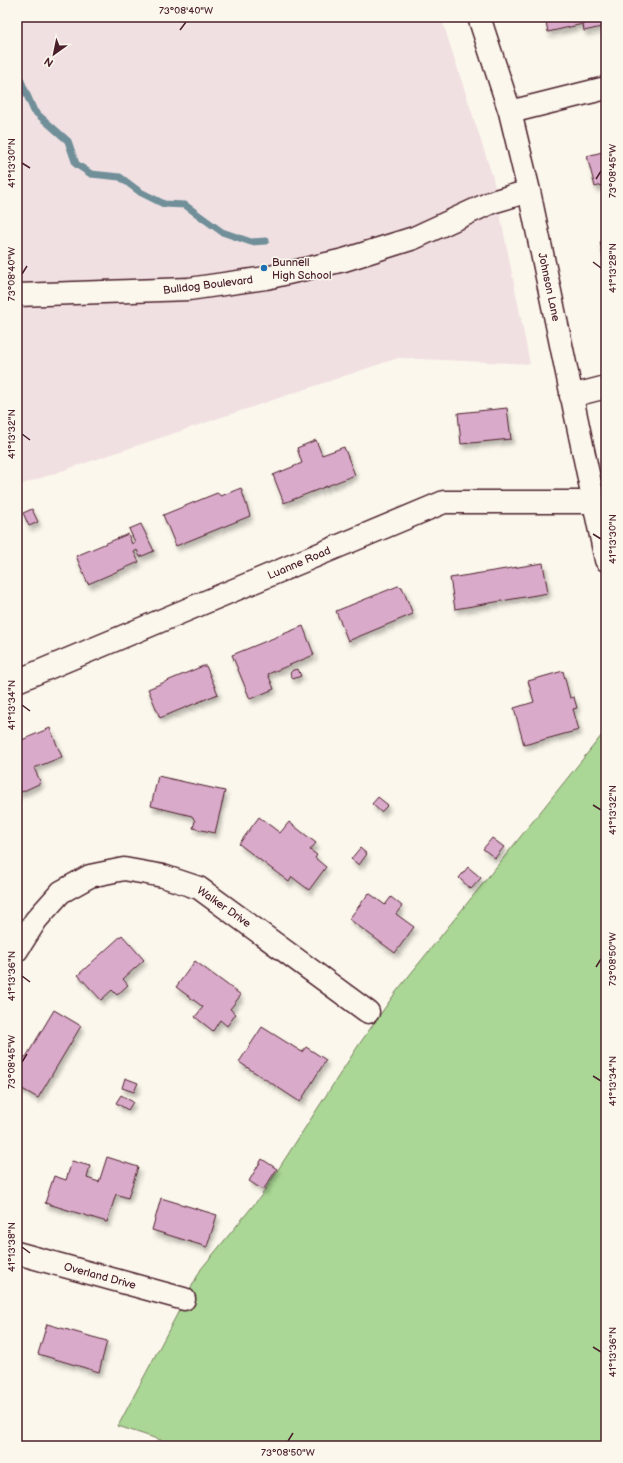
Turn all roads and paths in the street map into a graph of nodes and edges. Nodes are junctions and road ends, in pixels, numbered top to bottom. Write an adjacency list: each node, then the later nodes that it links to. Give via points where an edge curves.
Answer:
1 (479, 17): 3 (street, Johnson Lane)
2 (606, 88): 3 (street)
3 (510, 112): 4 (street, Johnson Lane)
4 (528, 191): 5 (street, Bulldog Boulevard, via 492,202 414,238 344,260 266,278 189,289); 7 (street, Johnson Lane)
5 (17, 295)
6 (606, 387): 7 (street)
7 (571, 396): 8 (street, Johnson Lane)
8 (593, 502): 9 (street, Johnson Lane); 10 (street, Luanne Road, via 444,502)
9 (606, 560)
10 (17, 681)
11 (17, 950): 12 (street, Walker Drive, via 36,920 61,892 90,876 124,869 132,870 164,876 199,888)
12 (368, 1012)
13 (17, 1253): 14 (street, Overland Drive)
14 (184, 1299)

